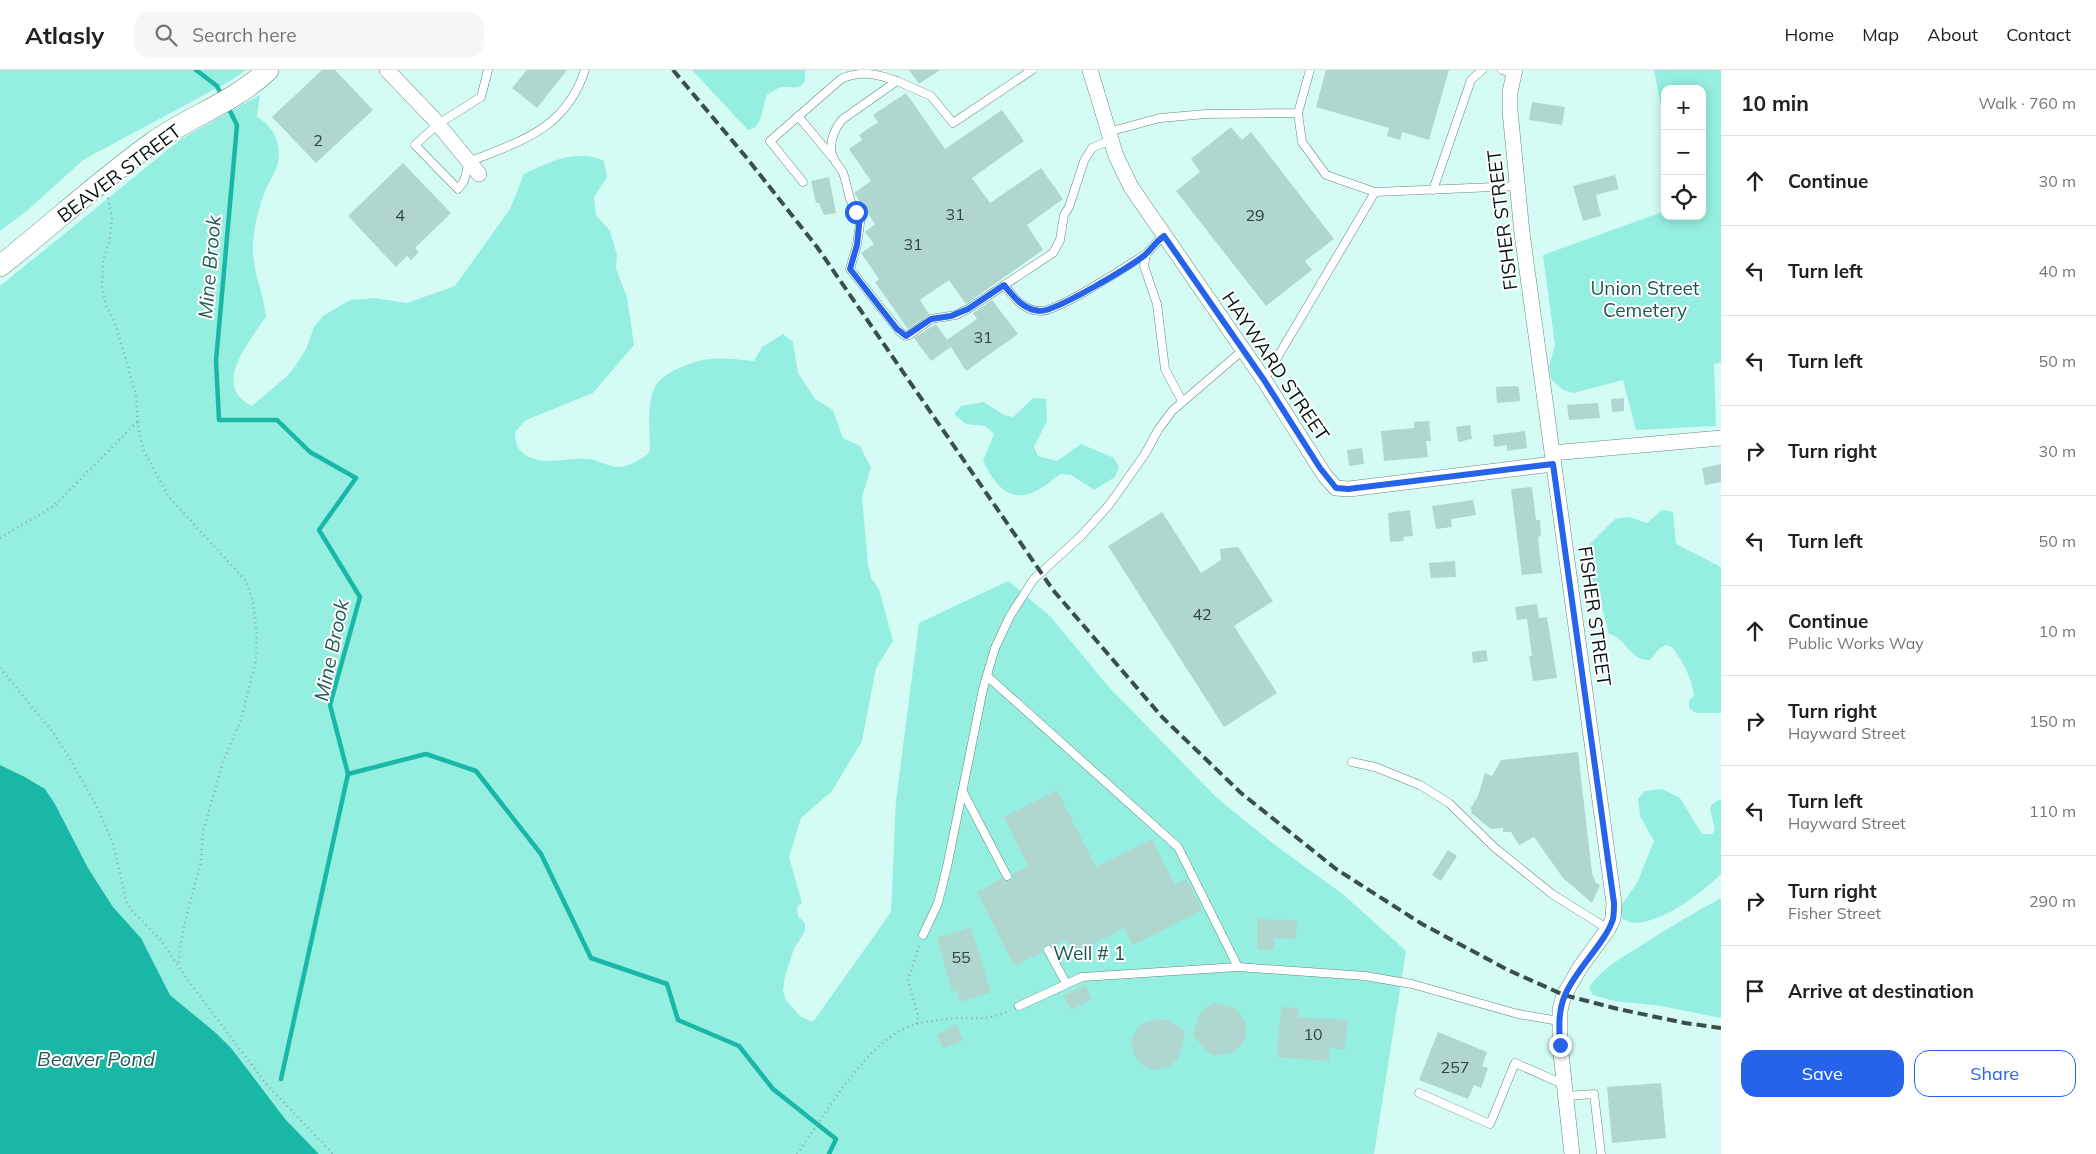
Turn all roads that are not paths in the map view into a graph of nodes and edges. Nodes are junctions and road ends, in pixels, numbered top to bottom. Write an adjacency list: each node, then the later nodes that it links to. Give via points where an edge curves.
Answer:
1 (268, 70): 23 (street, BEAVER STREET, via 226,100 157,140)
2 (386, 70): 13 (street)
3 (488, 70): 13 (lane, via 481,96)
4 (585, 70): 16 (lane, via 579,90 571,102 545,128)
5 (1032, 70): 10 (lane, via 953,123 932,96)
6 (1090, 70): 14 (street, HAYWARD STREET)
7 (1310, 70): 11 (lane)
8 (1482, 70): 19 (lane, via 1471,80)
9 (1510, 71): 18 (street, FISHER STREET, via 1510,111)
10 (897, 81): 12 (lane, via 881,75 855,72 841,79); 15 (lane, via 843,119 832,143)
11 (1298, 113): 14 (lane, via 1160,118); 20 (lane, via 1302,142 1326,175)
12 (798, 116): 15 (lane); 17 (lane, via 770,141)
13 (438, 124): 16 (street); 16 (lane, via 415,146 458,189)
14 (1109, 136): 21 (street, HAYWARD STREET, via 1124,174); 24 (lane, via 1092,148 1084,161 1064,215 1057,248)
15 (834, 159): 24 (lane, via 843,174 850,201 860,216 850,269 903,334 909,335 931,319 968,309)
16 (474, 168)
17 (802, 182)
18 (1518, 186): 19 (lane); 29 (street, FISHER STREET)
19 (1433, 190): 20 (lane)
20 (1375, 192): 26 (lane)
21 (1164, 236): 22 (lane); 25 (street, HAYWARD STREET)
22 (1146, 254): 24 (lane, via 1049,310 1028,308 1017,302); 27 (lane, via 1144,266 1157,304 1165,369)
23 (0, 266)
24 (1004, 285)
25 (1243, 350): 26 (street, HAYWARD STREET); 27 (lane)
26 (1264, 380): 29 (street, HAYWARD STREET, via 1325,476 1341,489)
27 (1182, 401): 30 (lane, via 1163,422 1145,454 1109,504 1082,536 1028,586 1003,630)
28 (1721, 438): 29 (street, HAYWARD STREET)
29 (1553, 458): 34 (street, FISHER STREET, via 1613,885 1613,919)
30 (986, 676): 32 (lane); 37 (lane, via 1178,847)
31 (1352, 762): 34 (lane, via 1375,767 1420,785 1449,803 1552,894)
32 (963, 792): 33 (lane); 35 (lane, via 942,890)
33 (1007, 876)
34 (1608, 928): 40 (street, FISHER STREET, via 1564,995)
35 (923, 935)
36 (1048, 950): 38 (lane)
37 (1238, 967): 38 (lane, via 1090,975); 40 (lane, via 1366,976 1412,984 1518,1014)
38 (1066, 983): 39 (lane)
39 (1019, 1006)
40 (1559, 1022): 41 (street, FISHER STREET)
41 (1566, 1091): 42 (lane, via 1515,1063 1490,1124); 43 (street, FISHER STREET); 44 (lane, via 1594,1094)
42 (1419, 1093)
43 (1572, 1154)
44 (1601, 1154)

